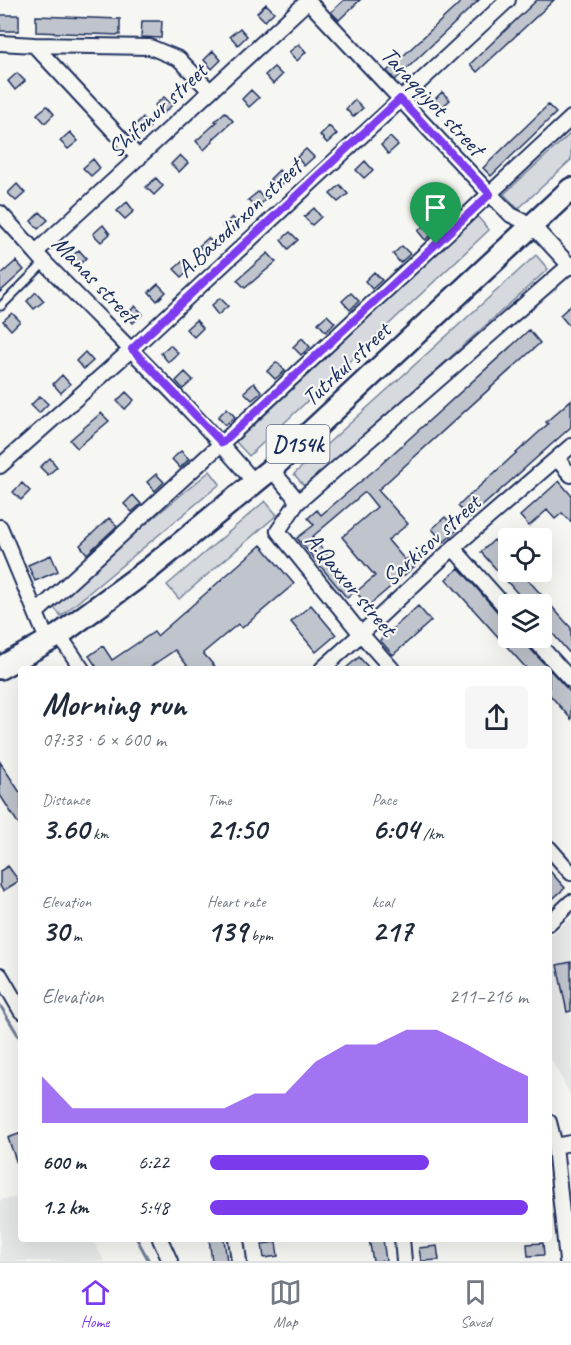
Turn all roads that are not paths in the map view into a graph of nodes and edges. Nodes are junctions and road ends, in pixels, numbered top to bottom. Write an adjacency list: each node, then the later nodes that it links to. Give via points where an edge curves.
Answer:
1 (308, 0): 5 (street, Shifonur street); 6 (street, Taraqqiyot street)
2 (508, 0): 6 (street, A.Baxodirxon street)
3 (0, 43): 4 (street)
4 (34, 45): 5 (street, via 150,47 179,59); 8 (street)
5 (210, 91): 8 (street, Shifonur street)
6 (400, 99): 10 (street, Taraqqiyot street); 16 (street, A.Baxodirxon street)
7 (571, 118): 10 (street)
8 (139, 158): 13 (street, Shifonur street)
9 (571, 189): 12 (main road, Tutrkul street / D154k)
10 (490, 194): 12 (street, Taraqqiyot street, via 511,215); 17 (street)
11 (0, 213): 13 (street, Manas street)
12 (532, 225): 14 (street, Taraqqiyot street); 21 (main road, Tutrkul street / D154k)
13 (40, 257): 15 (lane); 16 (street, Manas street)
14 (570, 266): 24 (street)
15 (1, 306)
16 (132, 349): 17 (street, Manas street); 20 (street, A.Baxodirxon street)
17 (222, 443): 23 (street, Manas street); 28 (street)
18 (571, 446): 19 (street, Sarkisov street)
19 (557, 459): 22 (street); 26 (street, Sarkisov street)
20 (0, 466)
21 (272, 470): 23 (main road, Tutrkul street / D154k); 24 (street, A.Qaxxor street)
22 (571, 475)
23 (255, 483): 30 (main road, Tutrkul street / D154k, via 149,569)
24 (297, 503): 29 (street, A.Qaxxor street, via 278,531)
25 (0, 527): 28 (street)
26 (453, 548): 27 (street); 29 (street, Sarkisov street)
27 (498, 599)
28 (36, 613): 30 (street)
29 (361, 634): 33 (street, Sarkisov street); 34 (street, A.Qaxxor street)
30 (54, 638): 32 (street); 35 (main road, Tutrkul street / D154k)
31 (542, 648): 36 (street)
32 (79, 666)
33 (325, 666)
34 (389, 666)
35 (0, 668)
36 (571, 680)
37 (552, 851): 38 (street)
38 (571, 873)
39 (571, 902): 40 (street)
40 (552, 921)
41 (0, 975): 42 (street)
42 (18, 1006)
43 (552, 1134): 45 (street)
44 (571, 1143): 45 (street)
45 (555, 1146): 52 (street)
46 (161, 1242): 49 (street)
47 (236, 1242): 50 (street)
48 (402, 1242): 51 (street)
49 (170, 1261)
50 (239, 1261)
51 (404, 1261)
52 (567, 1261)

